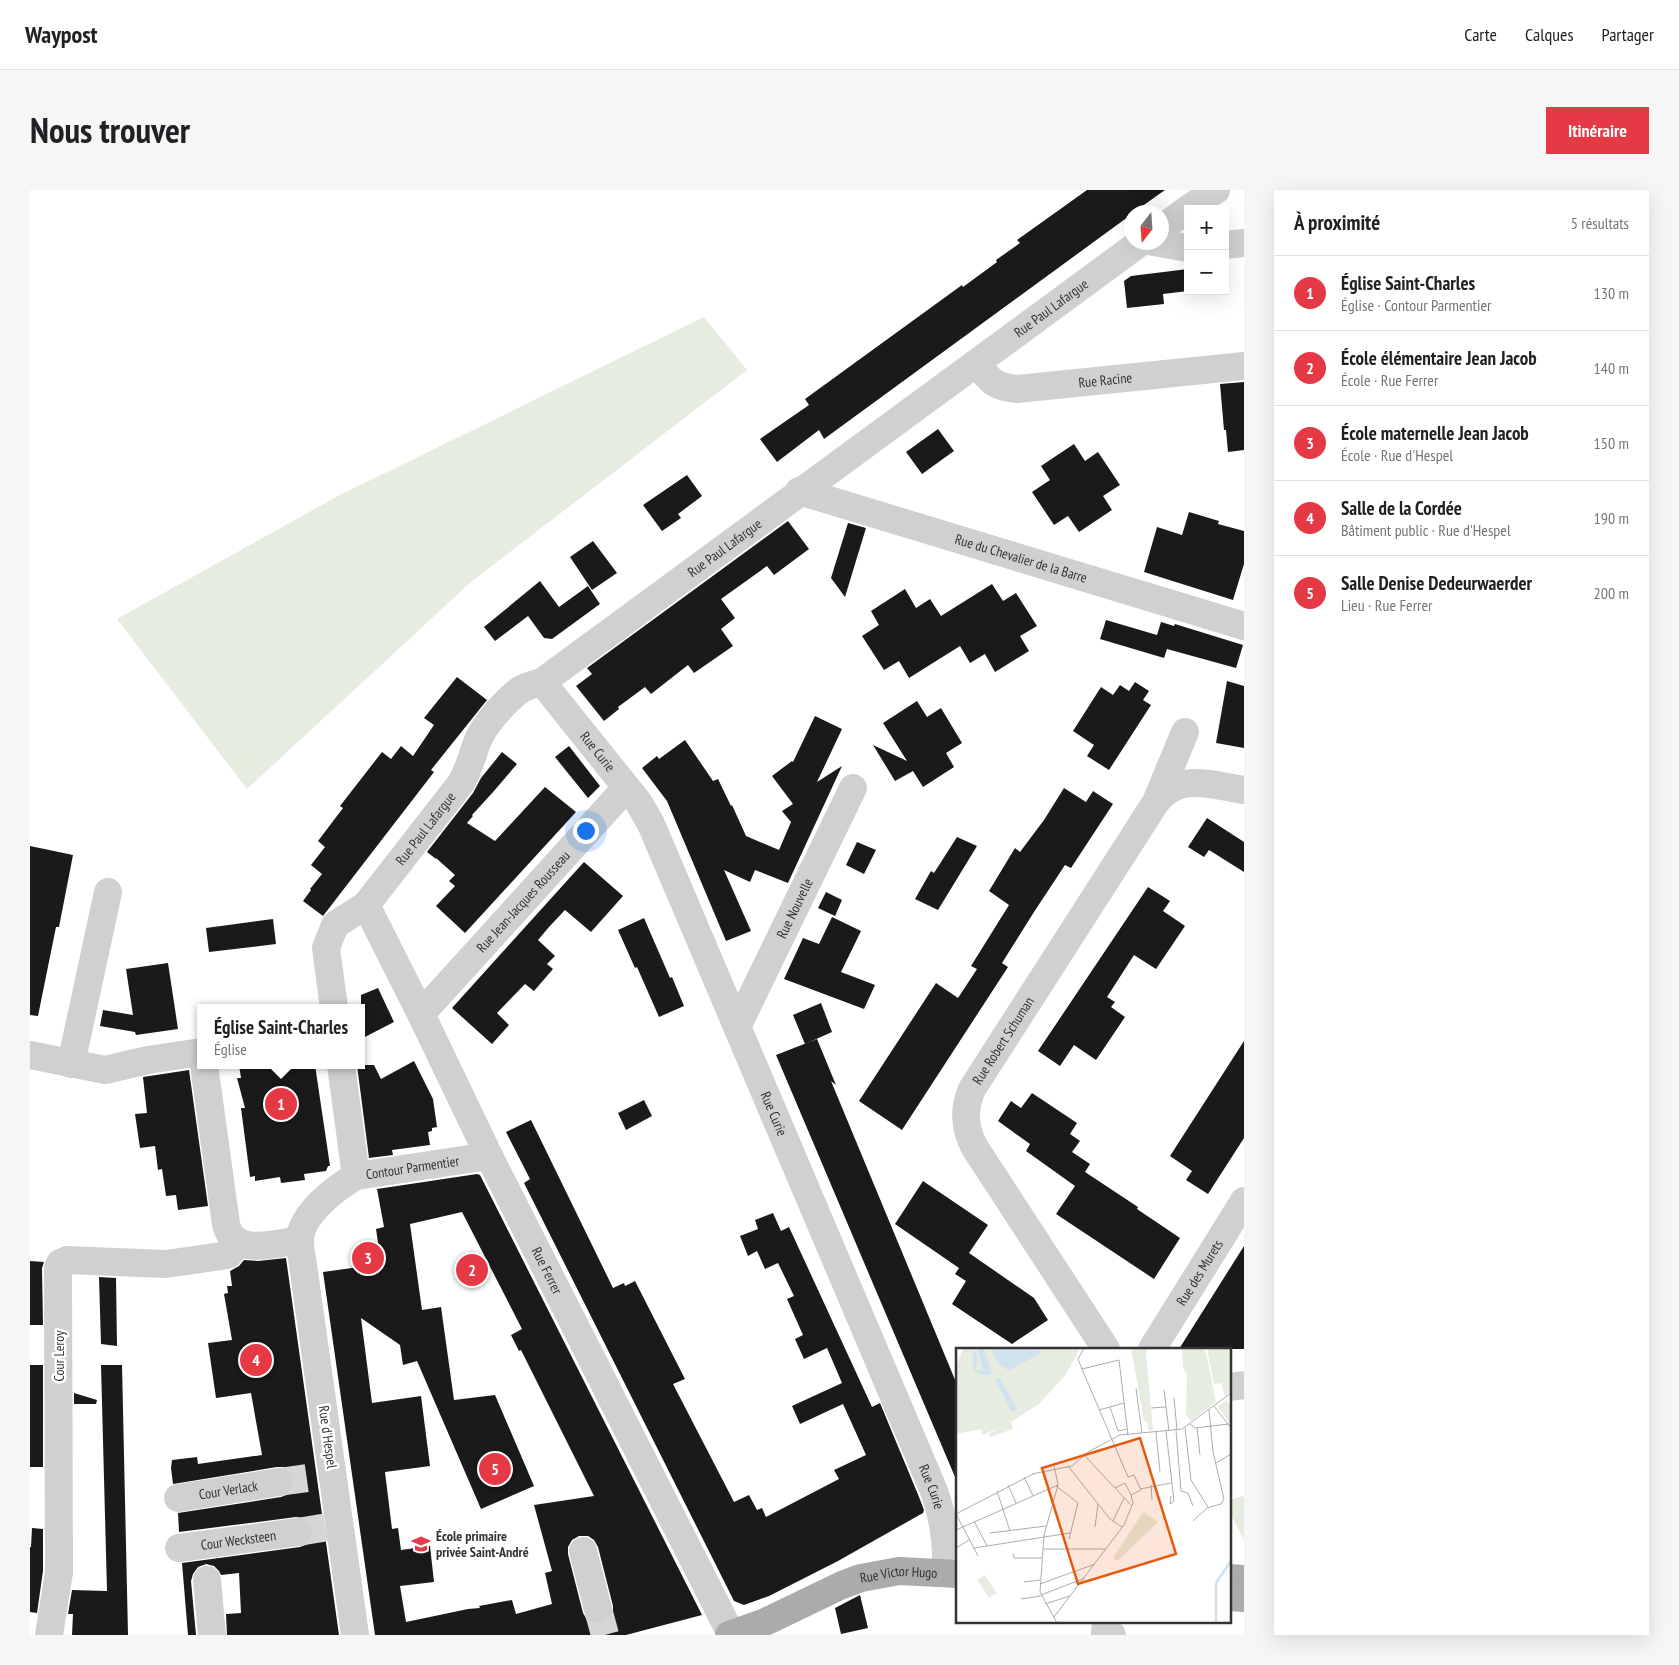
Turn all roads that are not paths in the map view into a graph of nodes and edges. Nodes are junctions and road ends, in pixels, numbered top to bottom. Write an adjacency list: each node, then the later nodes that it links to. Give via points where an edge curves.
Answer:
1 (1216, 190): 2 (street)
2 (1194, 205)
3 (1184, 212): 4 (street)
4 (1169, 223)
5 (1244, 243): 6 (street)
6 (1229, 245)
7 (1169, 246): 8 (street)
8 (1184, 248)
9 (1130, 250): 10 (street, Rue Paul Lafargue)
10 (976, 364): 11 (street, Rue Racine, via 996,384 1017,389); 12 (street, Rue Paul Lafargue)
11 (1244, 366)
12 (799, 491): 13 (street, Rue du Chevalier de la Barre); 14 (street, Rue Paul Lafargue)
13 (1244, 626)
14 (542, 682): 16 (street, Rue Curie); 21 (street, Rue Paul Lafargue, via 529,685 516,694 484,729 461,783)
15 (1185, 732): 19 (street, Rue Robert Schuman)
16 (626, 788): 23 (street, Rue Jean-Jacques Rousseau); 24 (street, Rue Curie, via 651,824)
17 (853, 788): 24 (street, Rue Nouvelle)
18 (1244, 790): 19 (street, via 1184,783 1168,789)
19 (1156, 802): 36 (street, Rue Robert Schuman, via 972,1089 965,1113 966,1130 975,1148)
20 (108, 892): 27 (street)
21 (366, 905): 22 (street, Rue Paul Lafargue, via 335,925 326,948); 23 (street, Rue Ferrer)
22 (333, 1004)
23 (421, 1014): 30 (street, Rue Ferrer)
24 (737, 1027): 42 (street, Rue Curie, via 934,1491)
25 (197, 1053): 27 (street, via 106,1070)
26 (30, 1055): 27 (street)
27 (71, 1064)
28 (205, 1069): 34 (street, via 226,1224 232,1238)
29 (342, 1069): 31 (street, Contour Parmentier)
30 (489, 1156): 31 (street, Contour Parmentier); 50 (street, Rue Ferrer)
31 (356, 1176): 33 (street, via 320,1204 305,1224)
32 (1244, 1201): 35 (street, Rue des Murets)
33 (300, 1240): 34 (street, via 255,1246); 49 (street, Rue d'Hespel, via 327,1475)
34 (240, 1243): 47 (street, Cour Leroy, via 228,1255 166,1264 67,1260 60,1263 60,1572)
35 (1153, 1347)
36 (1105, 1348)
37 (279, 1482): 38 (street, Cour Verlack)
38 (178, 1498)
39 (298, 1532): 40 (street, Cour Wecksteen)
40 (179, 1548)
41 (583, 1551): 44 (street)
42 (952, 1564): 50 (main road, Rue Victor Hugo, via 861,1578)
43 (207, 1580): 48 (street)
44 (598, 1609)
45 (1106, 1622): 51 (street, via 1105,1634)
46 (1125, 1622): 52 (street)
47 (48, 1635)
48 (212, 1635)
49 (355, 1635)
50 (730, 1635)
51 (1112, 1635)
52 (1124, 1635)

